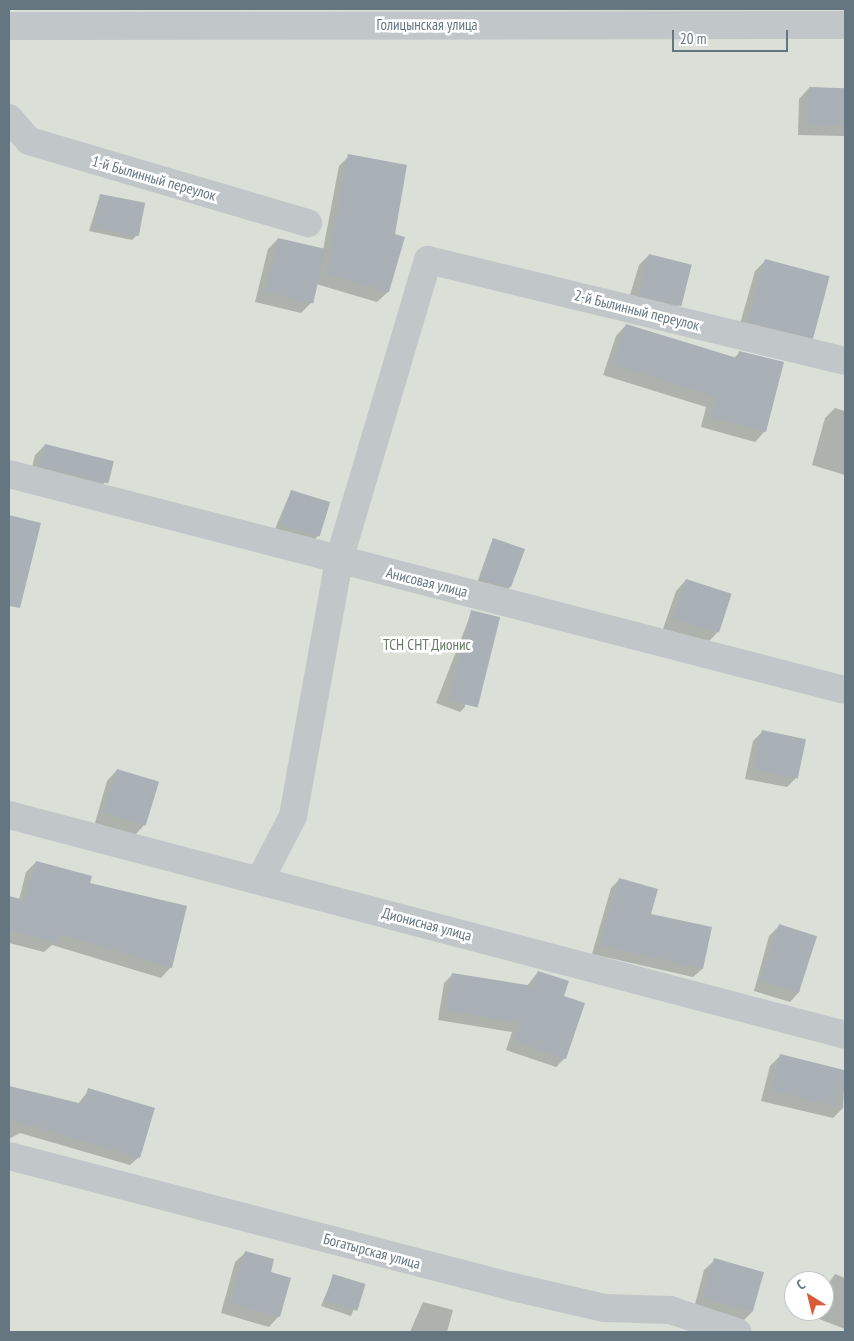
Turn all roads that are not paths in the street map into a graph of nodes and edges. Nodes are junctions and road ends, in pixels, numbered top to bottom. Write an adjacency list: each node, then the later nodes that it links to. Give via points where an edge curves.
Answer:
1 (845, 25): 2 (street, Голицынская улица)
2 (9, 26)
3 (9, 118): 4 (street, 1-й Былинный переулок, via 29,141)
4 (308, 222)
5 (845, 362): 7 (street, 2-й Былинный переулок, via 428,260)
6 (9, 474): 7 (street, Анисовая улица)
7 (339, 560): 8 (street, Анисовая улица); 10 (street, via 293,816)
8 (845, 690)
9 (9, 815): 10 (street, Дионисная улица)
10 (260, 880): 11 (street, Дионисная улица)
11 (845, 1035)
12 (9, 1156): 13 (street, Богатырская улица, via 513,1288 605,1308 670,1310)
13 (737, 1332)

